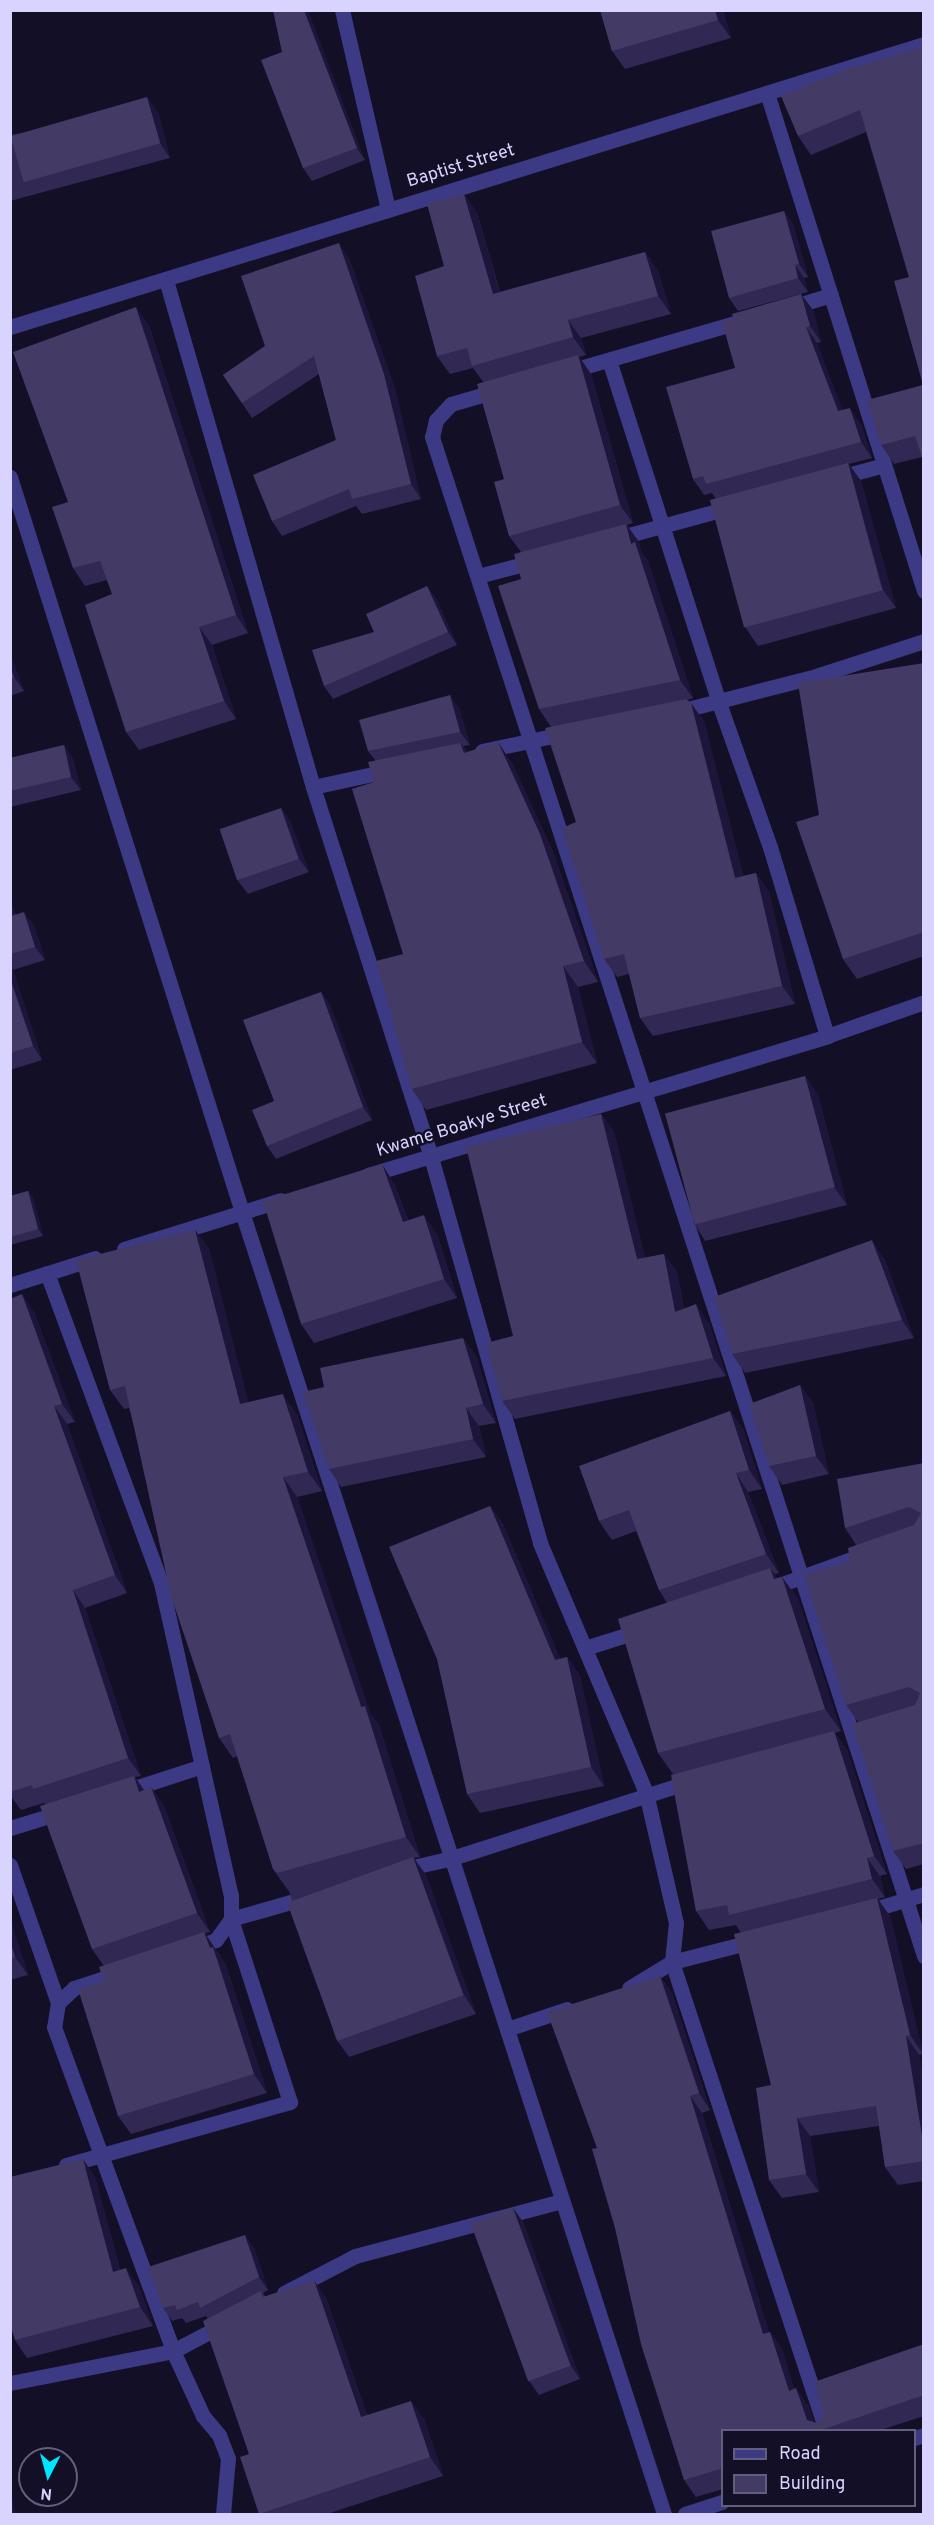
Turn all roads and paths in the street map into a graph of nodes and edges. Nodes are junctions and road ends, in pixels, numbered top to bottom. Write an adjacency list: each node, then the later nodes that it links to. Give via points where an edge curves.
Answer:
1 (342, 10): 4 (street)
2 (924, 44): 3 (street, Baptist Street)
3 (767, 93): 4 (street, Baptist Street); 6 (street)
4 (388, 210): 5 (street, Baptist Street)
5 (166, 280): 9 (street, Baptist Street); 29 (street)
6 (831, 295): 7 (street); 13 (street)
7 (776, 311)
8 (753, 318): 10 (street)
9 (10, 327)
10 (609, 360): 11 (street); 17 (street)
11 (552, 375)
12 (519, 385): 20 (street, via 451,404 436,420 432,436)
13 (884, 465): 15 (street); 21 (street)
14 (10, 477): 36 (street)
15 (818, 483)
16 (751, 502): 17 (street)
17 (662, 526): 18 (street); 23 (street)
18 (593, 545)
19 (547, 558): 20 (street)
20 (478, 576): 26 (street)
21 (924, 591)
22 (924, 641): 23 (street)
23 (719, 703): 24 (street); 31 (street, via 770,847)
24 (663, 714)
25 (585, 729): 26 (street)
26 (530, 740): 27 (street); 32 (street)
27 (461, 755)
28 (404, 767): 29 (street)
29 (313, 787): 33 (street)
30 (924, 1002): 31 (street, Kwame Boakye Street)
31 (827, 1036): 32 (street, Kwame Boakye Street)
32 (642, 1092): 33 (street, Kwame Boakye Street); 40 (street)
33 (431, 1157): 34 (street, Kwame Boakye Street); 43 (street, via 540,1543)
34 (353, 1180)
35 (298, 1196): 36 (street)
36 (243, 1212): 37 (street); 50 (street)
37 (47, 1273): 38 (street); 44 (street, via 161,1583)
38 (10, 1285)
39 (879, 1549): 40 (street)
40 (800, 1578): 41 (street); 55 (street)
41 (755, 1593)
42 (653, 1626): 43 (street)
43 (585, 1648): 46 (street)
44 (202, 1766): 47 (street); 57 (street, via 231,1894)
45 (703, 1778): 46 (street)
46 (646, 1793): 50 (street); 61 (street, via 676,1923)
47 (101, 1799)
48 (78, 1806): 49 (street)
49 (10, 1828)
50 (452, 1858): 52 (street); 66 (street)
51 (10, 1865): 64 (street)
52 (388, 1874)
53 (321, 1893): 57 (street)
54 (924, 1894): 55 (street)
55 (906, 1902): 56 (street); 60 (street)
56 (850, 1916)
57 (231, 1919): 59 (street, via 216,1940); 67 (street, via 290,2102)
58 (772, 1936): 61 (street)
59 (172, 1955)
60 (924, 1956)
61 (672, 1962): 63 (street, via 640,1984); 74 (street)
62 (140, 1966): 64 (street, via 74,1988)
63 (610, 1994)
64 (58, 2003): 67 (street, via 54,2027)
65 (580, 2004): 66 (street)
66 (507, 2030): 69 (street)
67 (102, 2156): 68 (street); 72 (street)
68 (45, 2170)
69 (562, 2201): 70 (street, via 355,2256); 77 (street)
70 (274, 2298)
71 (244, 2314): 72 (street)
72 (173, 2351): 73 (street); 76 (street, via 203,2416 219,2435 228,2458)
73 (10, 2383)
74 (826, 2429)
75 (721, 2503): 78 (street)
76 (223, 2514)
77 (664, 2514)
78 (685, 2514)

